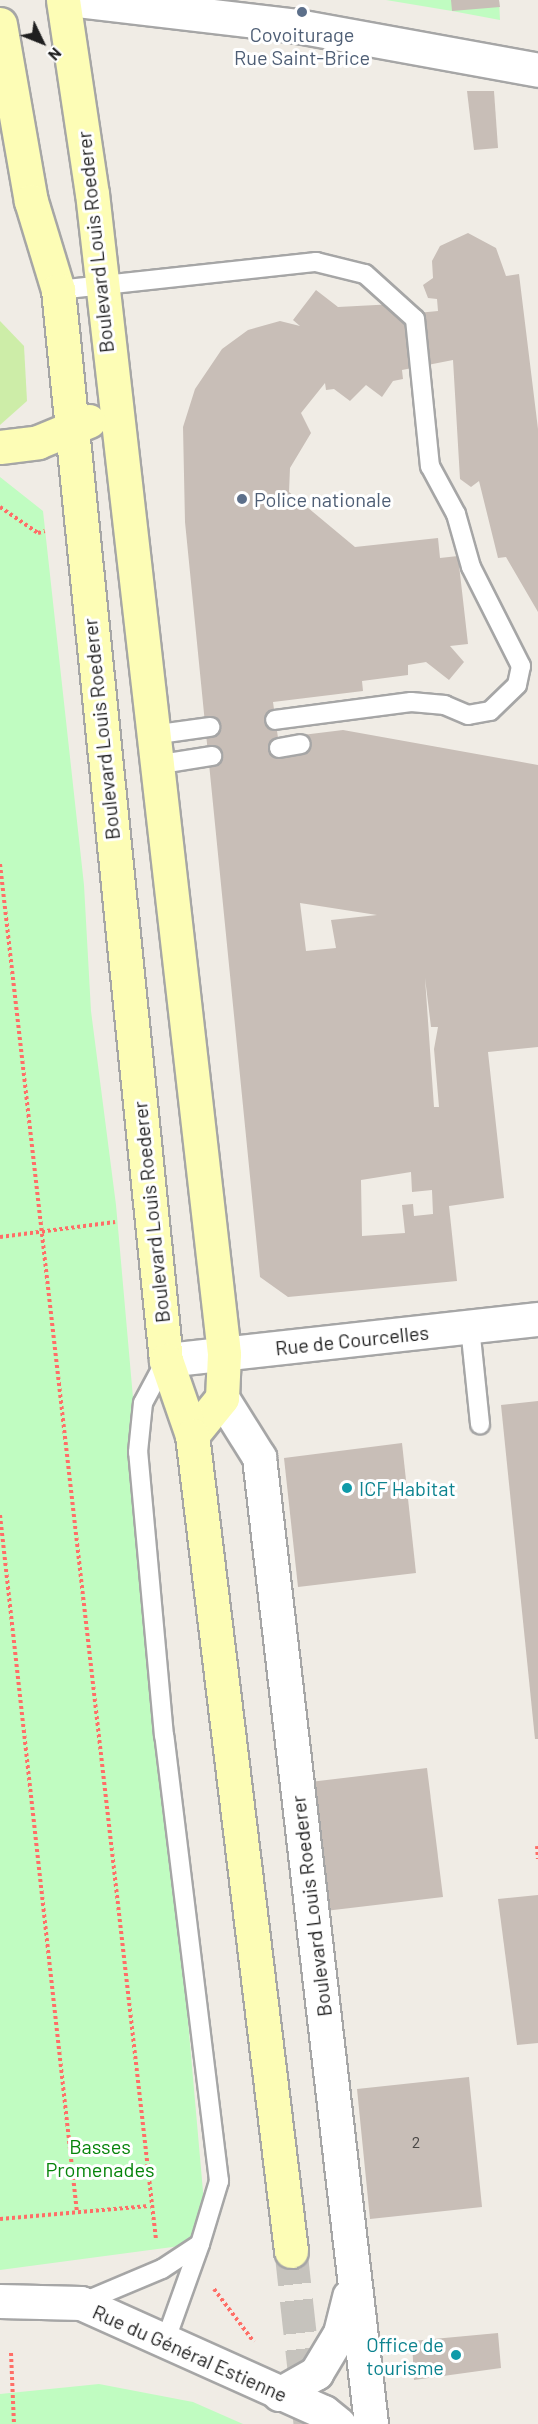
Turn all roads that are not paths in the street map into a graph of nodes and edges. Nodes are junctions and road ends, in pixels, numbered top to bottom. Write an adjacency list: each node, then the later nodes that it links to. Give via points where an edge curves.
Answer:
1 (63, 0): 5 (main road, Boulevard Louis Roederer, via 92,193)
2 (77, 0): 4 (street, via 297,26)
3 (0, 24): 6 (main road, Boulevard Louis Roederer, via 31,201)
4 (538, 70)
5 (99, 285): 6 (lane); 7 (main road, Boulevard Louis Roederer); 10 (lane, via 316,262 365,274 415,320 430,466 456,514 471,567 521,666 517,686 490,711 468,715 445,705 411,702)
6 (58, 290): 8 (main road, Boulevard Louis Roederer)
7 (114, 412): 8 (main road); 14 (main road, Boulevard Louis Roederer)
8 (71, 427): 9 (main road, via 38,442); 19 (main road, Boulevard Louis Roederer)
9 (0, 447)
10 (276, 720)
11 (210, 728): 14 (lane)
12 (300, 744): 13 (lane)
13 (279, 748)
14 (153, 750): 15 (lane); 18 (main road, Boulevard Louis Roederer)
15 (213, 756)
16 (538, 1319): 17 (street, Rue de Courcelles)
17 (470, 1326): 18 (street, Rue de Courcelles); 21 (lane)
18 (224, 1354): 19 (street, Rue de Courcelles); 20 (main road, Boulevard Louis Roederer)
19 (166, 1360): 22 (main road, Boulevard Louis Roederer); 24 (lane, via 143,1403 138,1452 164,1736 219,2181 200,2244)
20 (222, 1398): 22 (main road); 25 (street, Boulevard Louis Roederer, via 259,1457)
21 (480, 1424)
22 (192, 1435): 23 (main road, Boulevard Louis Roederer)
23 (291, 2252)
24 (186, 2262): 27 (lane); 28 (lane)
25 (354, 2278): 29 (street, via 340,2333 316,2373); 31 (street, Boulevard Louis Roederer)
26 (0, 2301): 27 (street, Rue du Général Estienne)
27 (81, 2303): 28 (street, Rue du Général Estienne)
28 (165, 2342): 29 (street, Rue du Général Estienne)
29 (267, 2388): 30 (street, Rue du Général Estienne)
30 (339, 2424)
31 (371, 2424)

